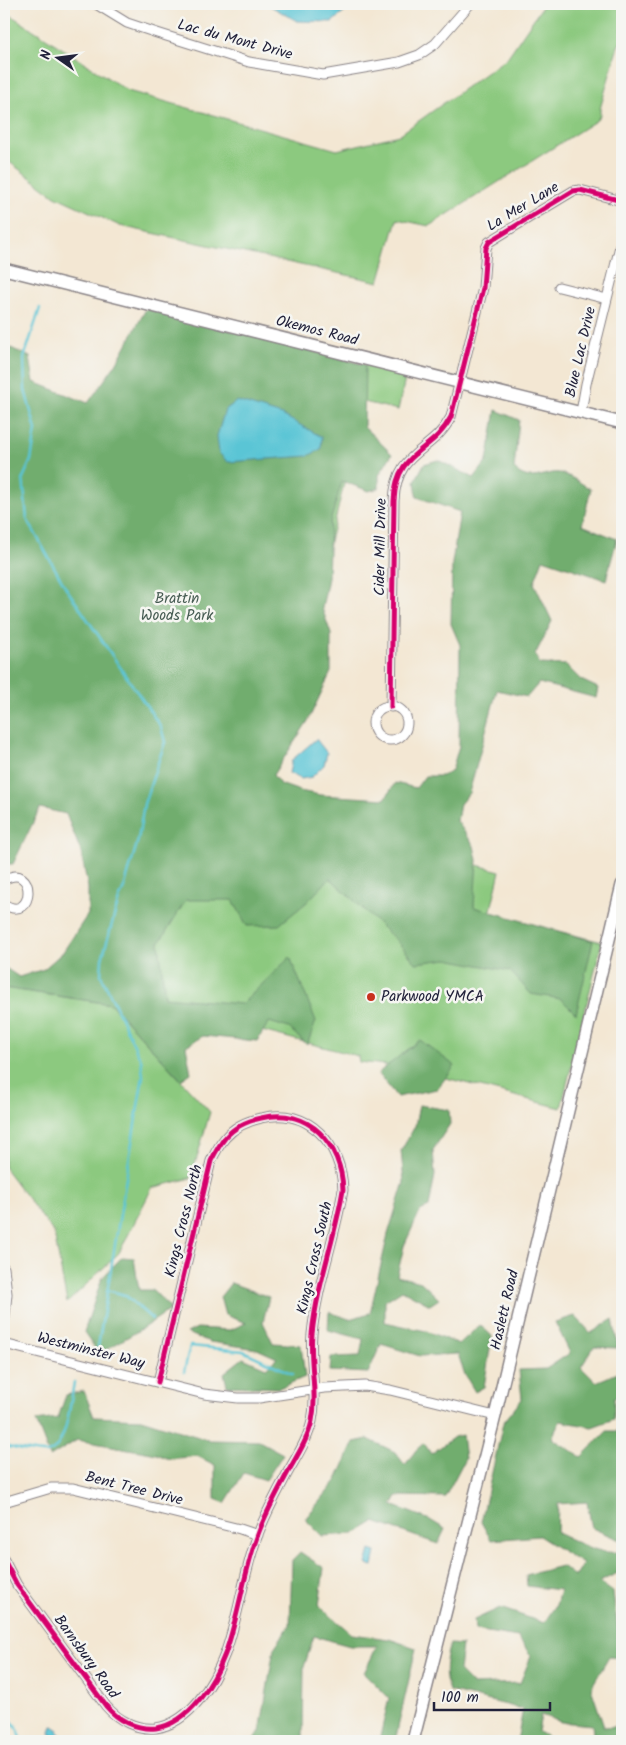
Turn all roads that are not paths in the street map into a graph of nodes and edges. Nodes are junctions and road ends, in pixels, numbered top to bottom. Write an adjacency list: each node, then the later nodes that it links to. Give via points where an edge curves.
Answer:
1 (96, 4): 2 (street, Lac du Mont Drive, via 127,23 157,34 249,62 323,75 398,62 419,55 435,44)
2 (470, 4)
3 (622, 201): 8 (street, La Mer Lane, via 580,190 573,192 489,242 483,288)
4 (622, 238): 7 (street, Blue Lac Drive)
5 (4, 269): 8 (main road, Okemos Road)
6 (559, 287): 7 (street, Blue Lac Drive)
7 (608, 298): 9 (street, Blue Lac Drive)
8 (460, 382): 9 (main road, Okemos Road); 11 (street, Cider Mill Drive, via 448,423 436,438 408,460 396,485)
9 (581, 412): 10 (main road, Okemos Road)
10 (622, 422)
11 (391, 706)
12 (4, 880): 14 (street, via 13,876 23,879 29,892 22,905 12,907)
13 (622, 885): 21 (main road, Haslett Road)
14 (4, 904)
15 (290, 1118): 19 (street, Kings Cross North, via 268,1116 247,1122 236,1128 217,1149 211,1161); 20 (street, Kings Cross South, via 321,1134 335,1153 343,1176 341,1204 312,1334)
16 (4, 1268): 17 (street, via 7,1294)
17 (4, 1325)
18 (4, 1344): 19 (street, Westminster Way)
19 (158, 1382): 20 (street, Westminster Way, via 204,1394 238,1398)
20 (314, 1390): 21 (street, Westminster Way, via 365,1386); 23 (street, Kings Cross South, via 312,1422 305,1441)
21 (495, 1416): 25 (main road, Haslett Road)
22 (4, 1502): 23 (street, Bent Tree Drive, via 51,1488 73,1488)
23 (258, 1535): 24 (street, Barnsbury Road, via 228,1643 216,1673 185,1714 174,1722 154,1728 129,1724 106,1706 17,1585)
24 (4, 1560)
25 (414, 1741)

